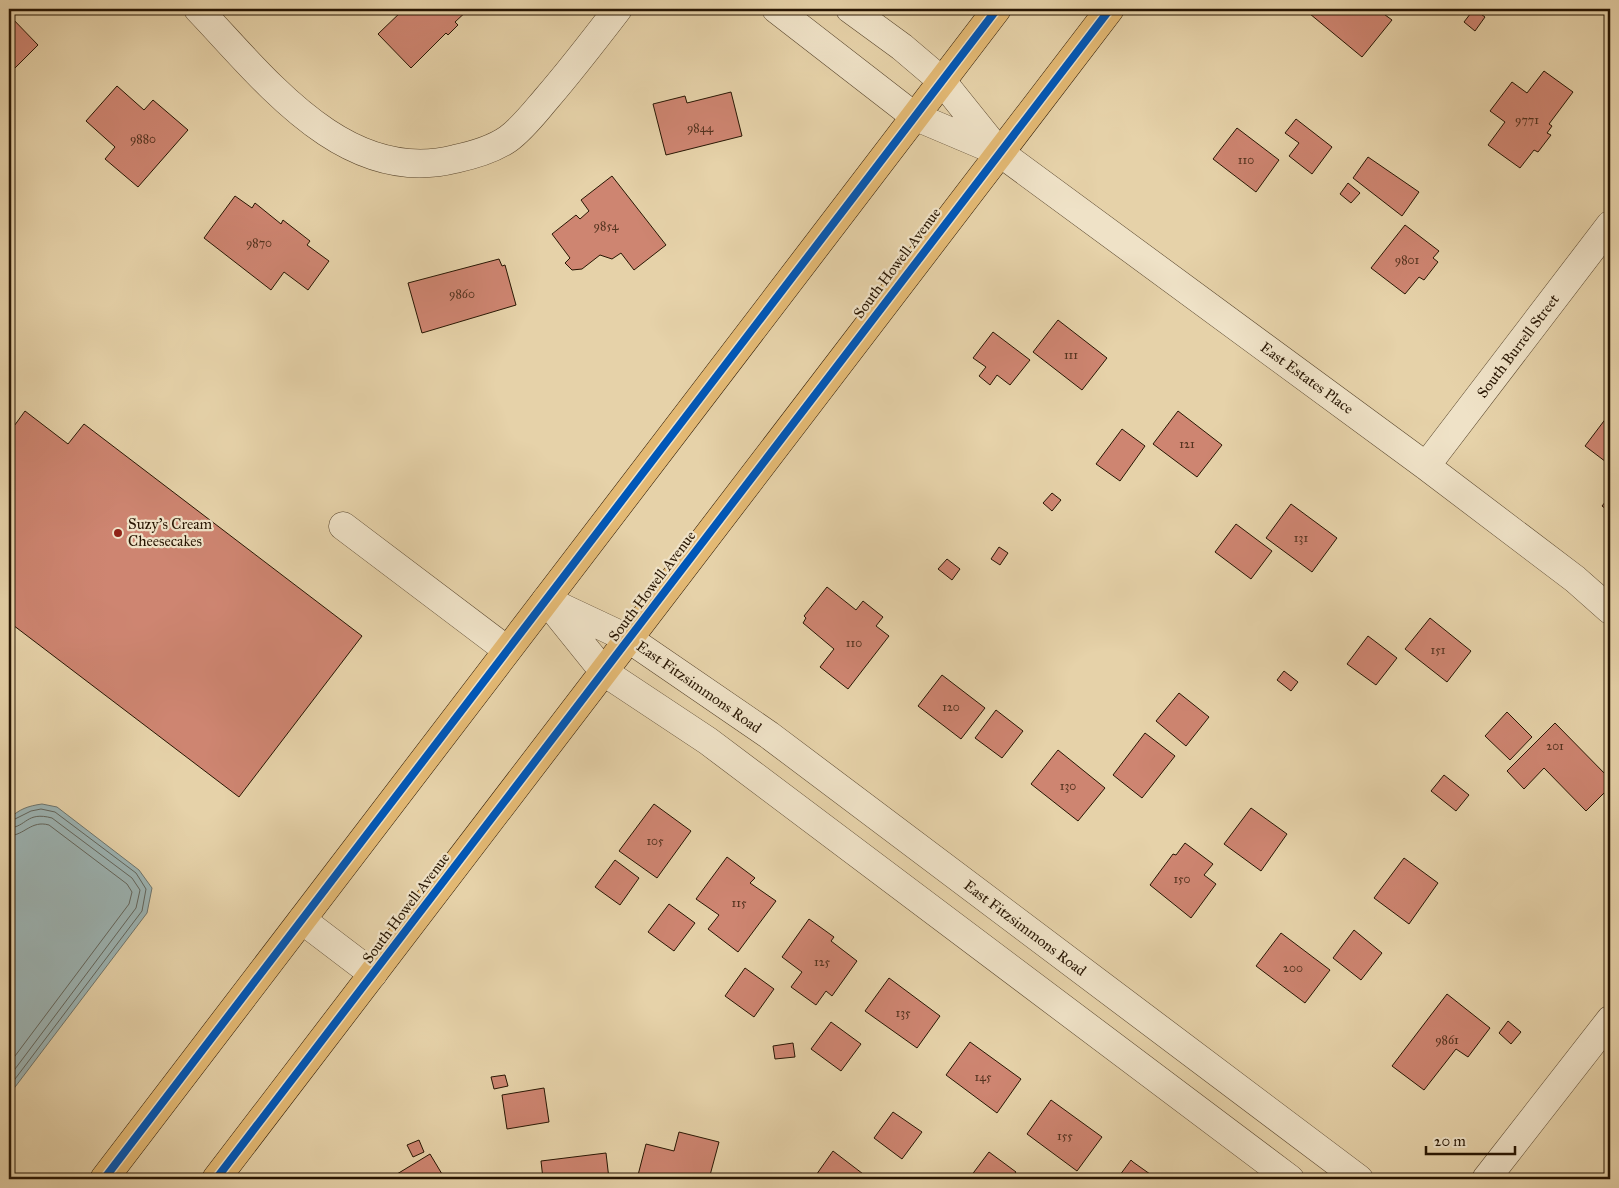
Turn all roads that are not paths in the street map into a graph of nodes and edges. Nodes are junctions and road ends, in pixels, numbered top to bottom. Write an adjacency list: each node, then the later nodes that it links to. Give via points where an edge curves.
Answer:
1 (198, 9): 2 (street, via 286,100 334,138 370,155 402,162 439,163 482,153 508,138 529,119)
2 (618, 9)
3 (776, 9): 8 (street)
4 (850, 9): 7 (street)
5 (997, 9): 7 (main road)
6 (1110, 9): 9 (main road, South Howell Avenue)
7 (942, 81): 8 (main road); 9 (street)
8 (914, 116): 9 (street); 13 (main road)
9 (999, 152): 11 (street, East Estates Place); 15 (main road, South Howell Avenue)
10 (1610, 225): 11 (street, South Burrell Street)
11 (1426, 466): 14 (street, East Estates Place, via 1575,579)
12 (343, 526): 16 (street)
13 (546, 600): 15 (street, East Fitzsimmons Road); 16 (main road); 17 (street)
14 (1610, 610)
15 (629, 639): 17 (main road, South Howell Avenue); 18 (street, East Fitzsimmons Road, via 769,736)
16 (507, 650): 20 (main road)
17 (604, 672): 19 (street, via 708,741); 22 (main road, South Howell Avenue)
18 (919, 848): 19 (street); 21 (street, East Fitzsimmons Road)
19 (894, 882): 23 (street)
20 (302, 920): 22 (street); 27 (main road)
21 (1081, 970): 23 (street); 25 (street, East Fitzsimmons Road)
22 (373, 974): 28 (main road, South Howell Avenue)
23 (1057, 1004): 26 (street)
24 (1610, 1020): 31 (street)
25 (1246, 1095): 26 (street); 30 (street, East Fitzsimmons Road)
26 (1222, 1128): 29 (street)
27 (104, 1179)
28 (216, 1179)
29 (1290, 1179)
30 (1359, 1179)
31 (1486, 1179)

